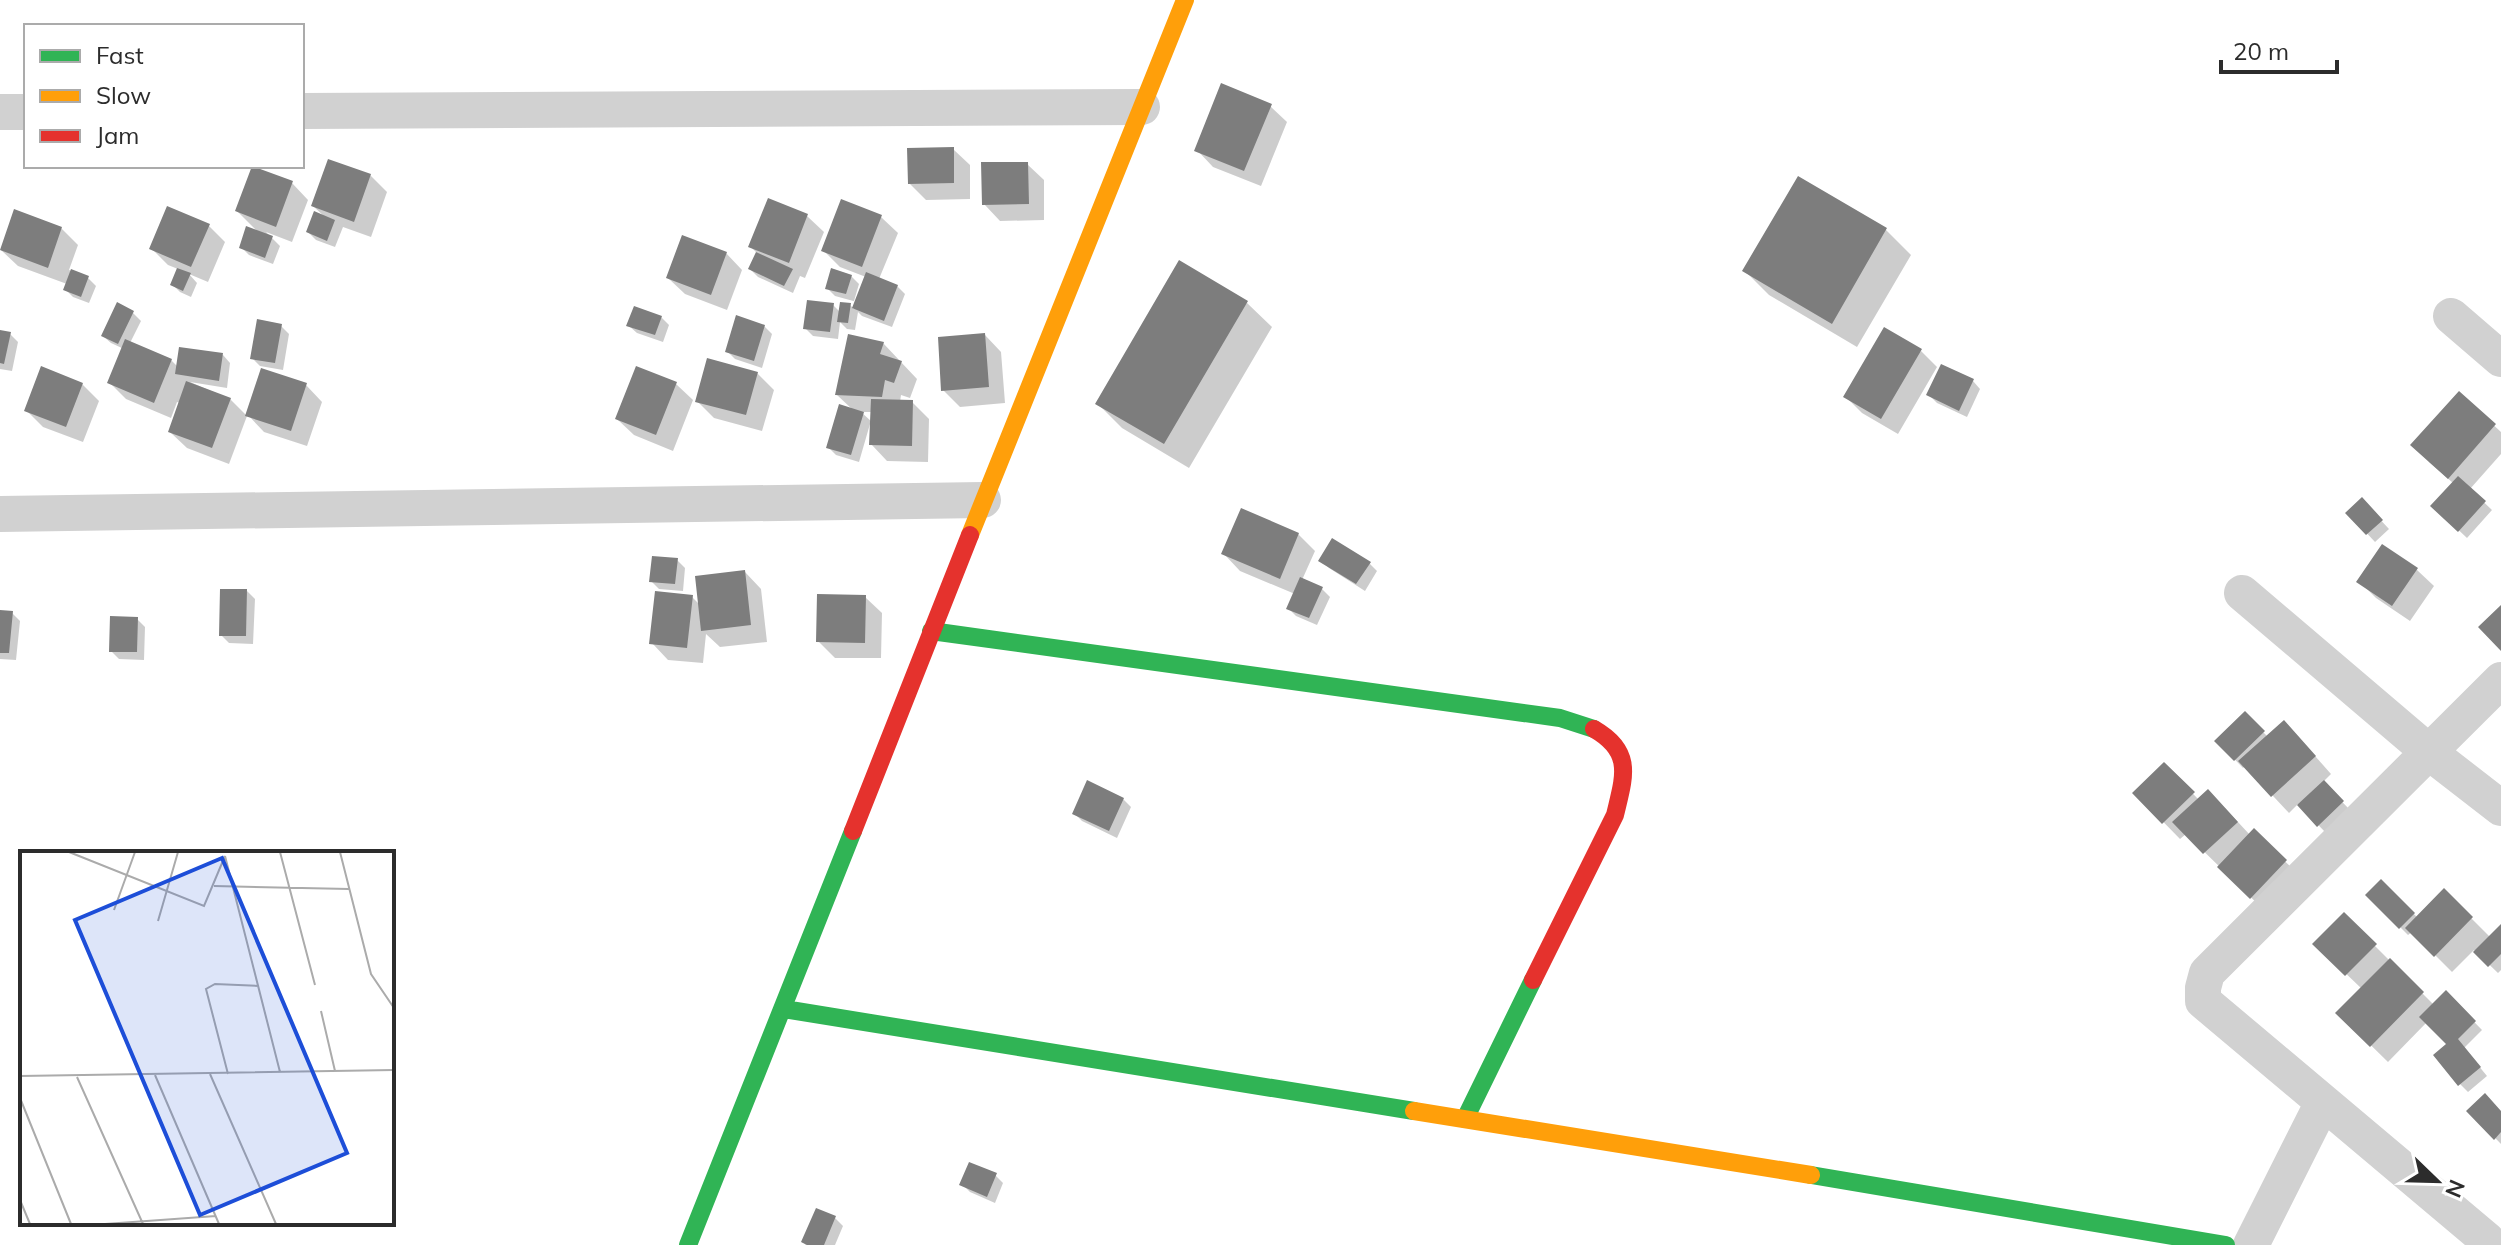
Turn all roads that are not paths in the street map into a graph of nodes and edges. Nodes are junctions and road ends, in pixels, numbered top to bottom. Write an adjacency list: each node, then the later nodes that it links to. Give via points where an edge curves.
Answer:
1 (1185, 0): 2 (street)
2 (1142, 107): 3 (street); 8 (street)
3 (304, 111)
4 (0, 112): 5 (street)
5 (24, 112)
6 (2451, 316): 7 (street)
7 (2501, 359)
8 (983, 500): 9 (street); 11 (street)
9 (0, 514)
10 (2242, 593): 13 (street)
11 (931, 631): 15 (street); 17 (street, via 1560,718 1604,734 1619,749 1625,770 1615,815)
12 (2501, 680): 13 (street)
13 (2430, 753): 14 (street); 16 (street, via 2207,973 2203,1001)
14 (2501, 808)
15 (784, 1009): 17 (street); 18 (street)
16 (2323, 1102): 20 (street); 21 (street)
17 (1465, 1119): 19 (street)
18 (688, 1245)
19 (2226, 1245)
20 (2251, 1245)
21 (2489, 1245)

